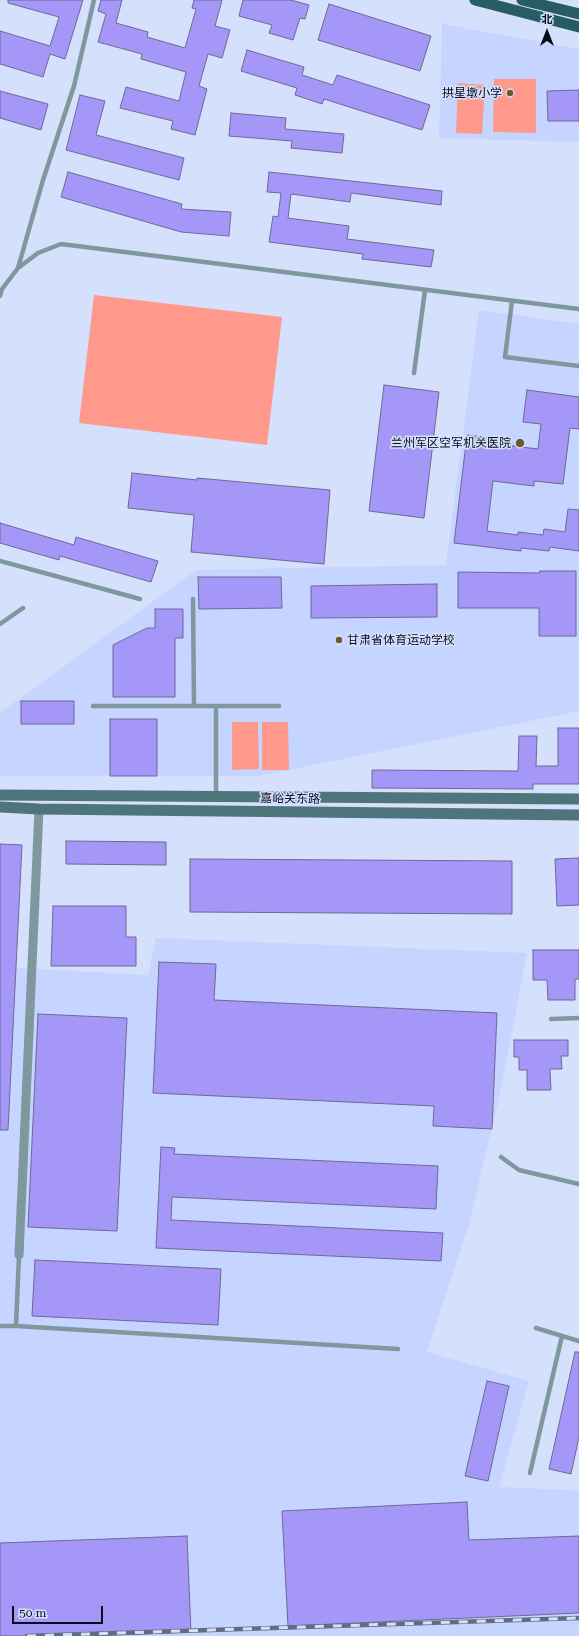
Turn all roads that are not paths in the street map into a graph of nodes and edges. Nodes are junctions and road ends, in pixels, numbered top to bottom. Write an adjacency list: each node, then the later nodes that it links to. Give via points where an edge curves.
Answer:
1 (94, 0): 6 (lane, via 74,86)
2 (475, 0): 5 (main road)
3 (523, 0): 4 (main road)
4 (579, 14)
5 (579, 27)
6 (18, 268): 7 (lane, via 38,253 61,244); 8 (lane, via 2,288)
7 (425, 290): 9 (lane); 12 (lane)
8 (0, 296)
9 (512, 301): 10 (lane); 11 (lane, via 505,356)
10 (579, 309)
11 (579, 366)
12 (414, 373)
13 (0, 561): 14 (lane)
14 (140, 599)
15 (193, 599): 19 (lane)
16 (23, 608): 17 (lane)
17 (0, 624)
18 (93, 706): 19 (lane)
19 (194, 706): 20 (lane)
20 (216, 706): 21 (lane); 23 (lane)
21 (279, 706)
22 (0, 795): 23 (main road, 嘉峪关东路)
23 (216, 796): 24 (main road, 嘉峪关东路)
24 (579, 799)
25 (0, 807): 26 (main road, 嘉峪关东路)
26 (39, 809): 27 (main road, 嘉峪关东路); 32 (street)
27 (579, 815)
28 (551, 1018): 29 (lane)
29 (579, 1018)
30 (501, 1157): 31 (lane, via 519,1170)
31 (579, 1184)
32 (19, 1255): 34 (lane)
33 (0, 1326): 34 (lane)
34 (16, 1326): 38 (lane)
35 (536, 1328): 36 (lane)
36 (562, 1336): 37 (lane); 39 (lane)
37 (579, 1341)
38 (398, 1349)
39 (530, 1473)

